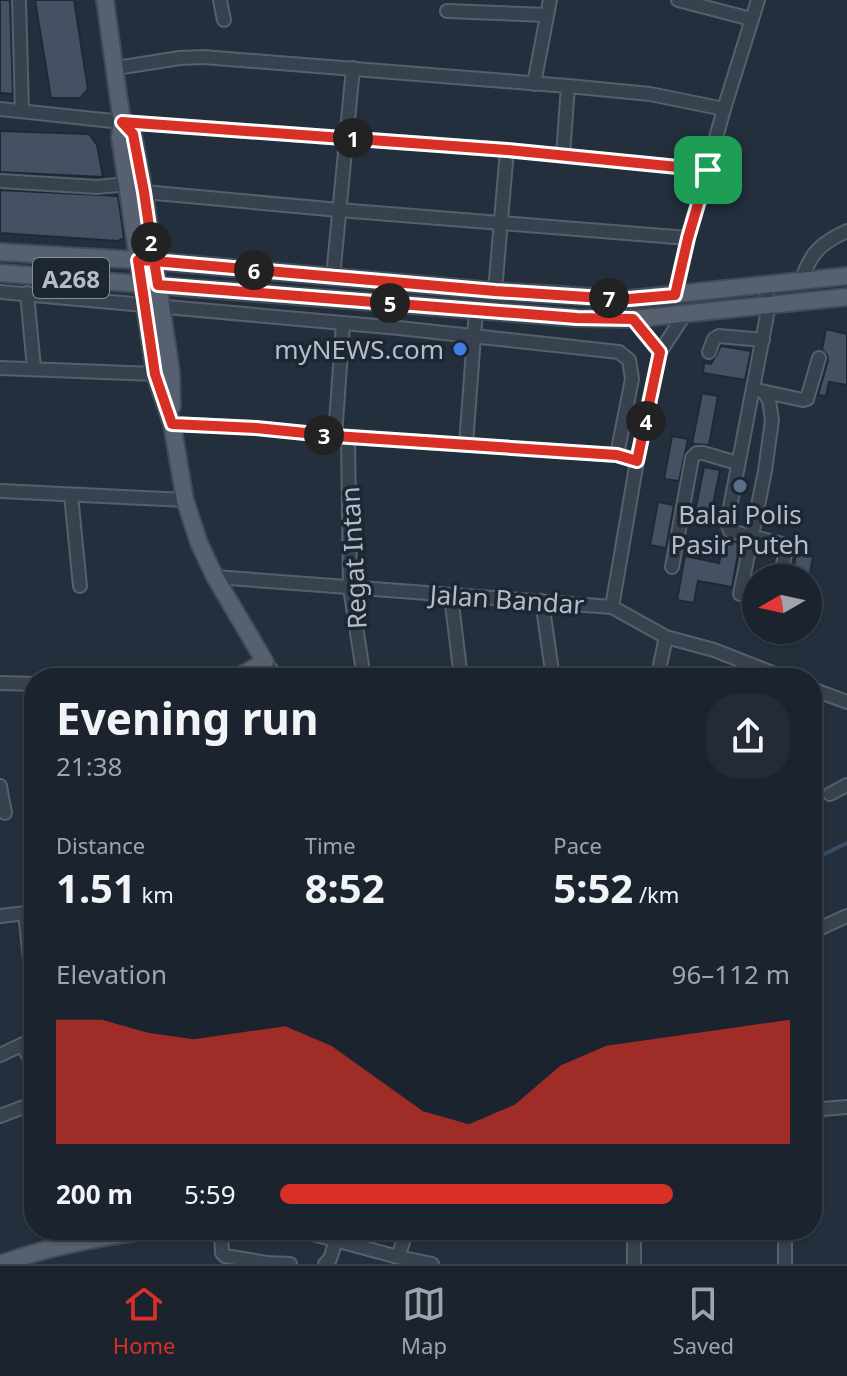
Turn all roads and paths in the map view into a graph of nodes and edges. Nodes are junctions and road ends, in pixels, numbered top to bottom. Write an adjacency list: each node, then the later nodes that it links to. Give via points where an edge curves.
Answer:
1 (19, 0): 17 (street)
2 (105, 0): 11 (main road)
3 (220, 0): 10 (street)
4 (550, 0): 8 (street)
5 (678, 0): 9 (street)
6 (758, 0): 9 (street)
7 (447, 11): 8 (street)
8 (547, 15): 13 (street)
9 (751, 19): 16 (street)
10 (224, 20)
11 (116, 68): 12 (street, via 194,57); 18 (main road)
12 (353, 68): 13 (street); 19 (street)
13 (534, 84): 14 (street)
14 (568, 86): 16 (street, via 650,94); 21 (street)
15 (0, 109): 17 (street)
16 (724, 109): 22 (street)
17 (22, 111): 18 (street)
18 (122, 122): 19 (street); 24 (main road); 25 (main road, via 133,134)
19 (346, 138): 20 (street); 26 (street)
20 (507, 150): 21 (street); 27 (street)
21 (563, 155): 22 (street)
22 (708, 170): 29 (street)
23 (0, 181): 24 (street)
24 (127, 184): 31 (main road)
25 (144, 192): 26 (street); 31 (main road)
26 (339, 210): 27 (street); 34 (street)
27 (500, 223): 29 (street); 38 (street)
28 (847, 231): 35 (street, via 809,258)
29 (688, 238): 41 (street)
30 (0, 252): 31 (main road, A268)
31 (146, 261): 34 (main road, A268); 36 (main road)
32 (0, 273): 36 (main road, A268)
33 (847, 276): 35 (main road, A268)
34 (333, 277): 38 (main road, A268)
35 (801, 281): 37 (main road, A268)
36 (149, 284): 43 (main road); 45 (main road, A268)
37 (765, 286): 41 (main road, A268); 44 (street)
38 (495, 291): 41 (main road, A268, via 629,299)
39 (0, 292): 40 (street)
40 (27, 293): 43 (street); 55 (street)
41 (675, 295)
42 (847, 297): 44 (main road, A268)
43 (153, 305): 48 (street); 56 (main road); 58 (main road, via 171,372)
44 (769, 305): 46 (main road, A268); 50 (street)
45 (476, 310): 47 (main road, A268); 49 (street)
46 (685, 314): 47 (main road, A268); 51 (street)
47 (633, 319): 51 (street)
48 (343, 324): 49 (street); 59 (street, Regat Intan)
49 (475, 337): 60 (street); 61 (street, via 619,352 629,360 632,379)
50 (763, 340): 52 (street, via 719,336); 57 (street)
51 (660, 352): 62 (street)
52 (709, 352)
53 (819, 358): 57 (street, via 807,399)
54 (0, 368): 55 (street)
55 (34, 368): 56 (street)
56 (155, 374): 58 (main road)
57 (759, 391): 63 (street); 67 (street, via 769,400 772,420)
58 (172, 424): 59 (street); 66 (main road)
59 (342, 437): 60 (street); 72 (street, Regat Intan)
60 (466, 444): 61 (street)
61 (617, 455): 62 (street)
62 (637, 461): 76 (street)
63 (737, 463): 67 (street, via 727,523 730,531); 69 (street, via 703,453 692,458)
64 (0, 491): 65 (street)
65 (71, 495): 66 (street); 71 (street)
66 (185, 500): 70 (main road)
67 (752, 536): 68 (street, via 782,544); 73 (street)
68 (783, 564)
69 (672, 567)
70 (215, 577): 72 (street, Jalan Bandar); 78 (main road)
71 (80, 586)
72 (350, 588): 74 (street, Jalan Bandar); 81 (street, Regat Intan)
73 (740, 594)
74 (451, 596): 75 (street, Jalan Bandar); 82 (street)
75 (542, 601): 76 (street, Jalan Bandar); 83 (street)
76 (612, 607): 77 (street, Jalan Bandar)
77 (666, 637): 84 (street); 85 (street, Jalan Bandar)
78 (265, 662): 79 (main road); 80 (street)
79 (254, 668)
80 (270, 668)
81 (362, 668)
82 (460, 668)
83 (552, 668)
84 (660, 668)
85 (758, 668)
86 (0, 683): 87 (street)
87 (24, 684)
88 (822, 693): 89 (street)
89 (847, 702)
90 (847, 785): 92 (street)
91 (0, 786): 93 (street)
92 (830, 794)
93 (5, 813)
94 (24, 914): 95 (street)
95 (0, 916)
96 (847, 916): 97 (street)
97 (822, 927)
98 (24, 1044): 99 (street)
99 (0, 1055)
100 (822, 1106): 102 (street)
101 (24, 1107): 103 (street)
102 (847, 1107)
103 (0, 1116)
104 (91, 1240): 111 (main road)
105 (221, 1240): 112 (street, via 225,1256)
106 (336, 1240): 110 (street); 114 (street)
107 (404, 1240): 110 (street)
108 (634, 1240): 116 (street)
109 (785, 1240): 117 (street)
110 (398, 1257): 115 (street)
111 (1, 1264)
112 (267, 1264): 113 (street)
113 (290, 1264)
114 (325, 1264)
115 (432, 1264)
116 (634, 1264)
117 (785, 1264)

